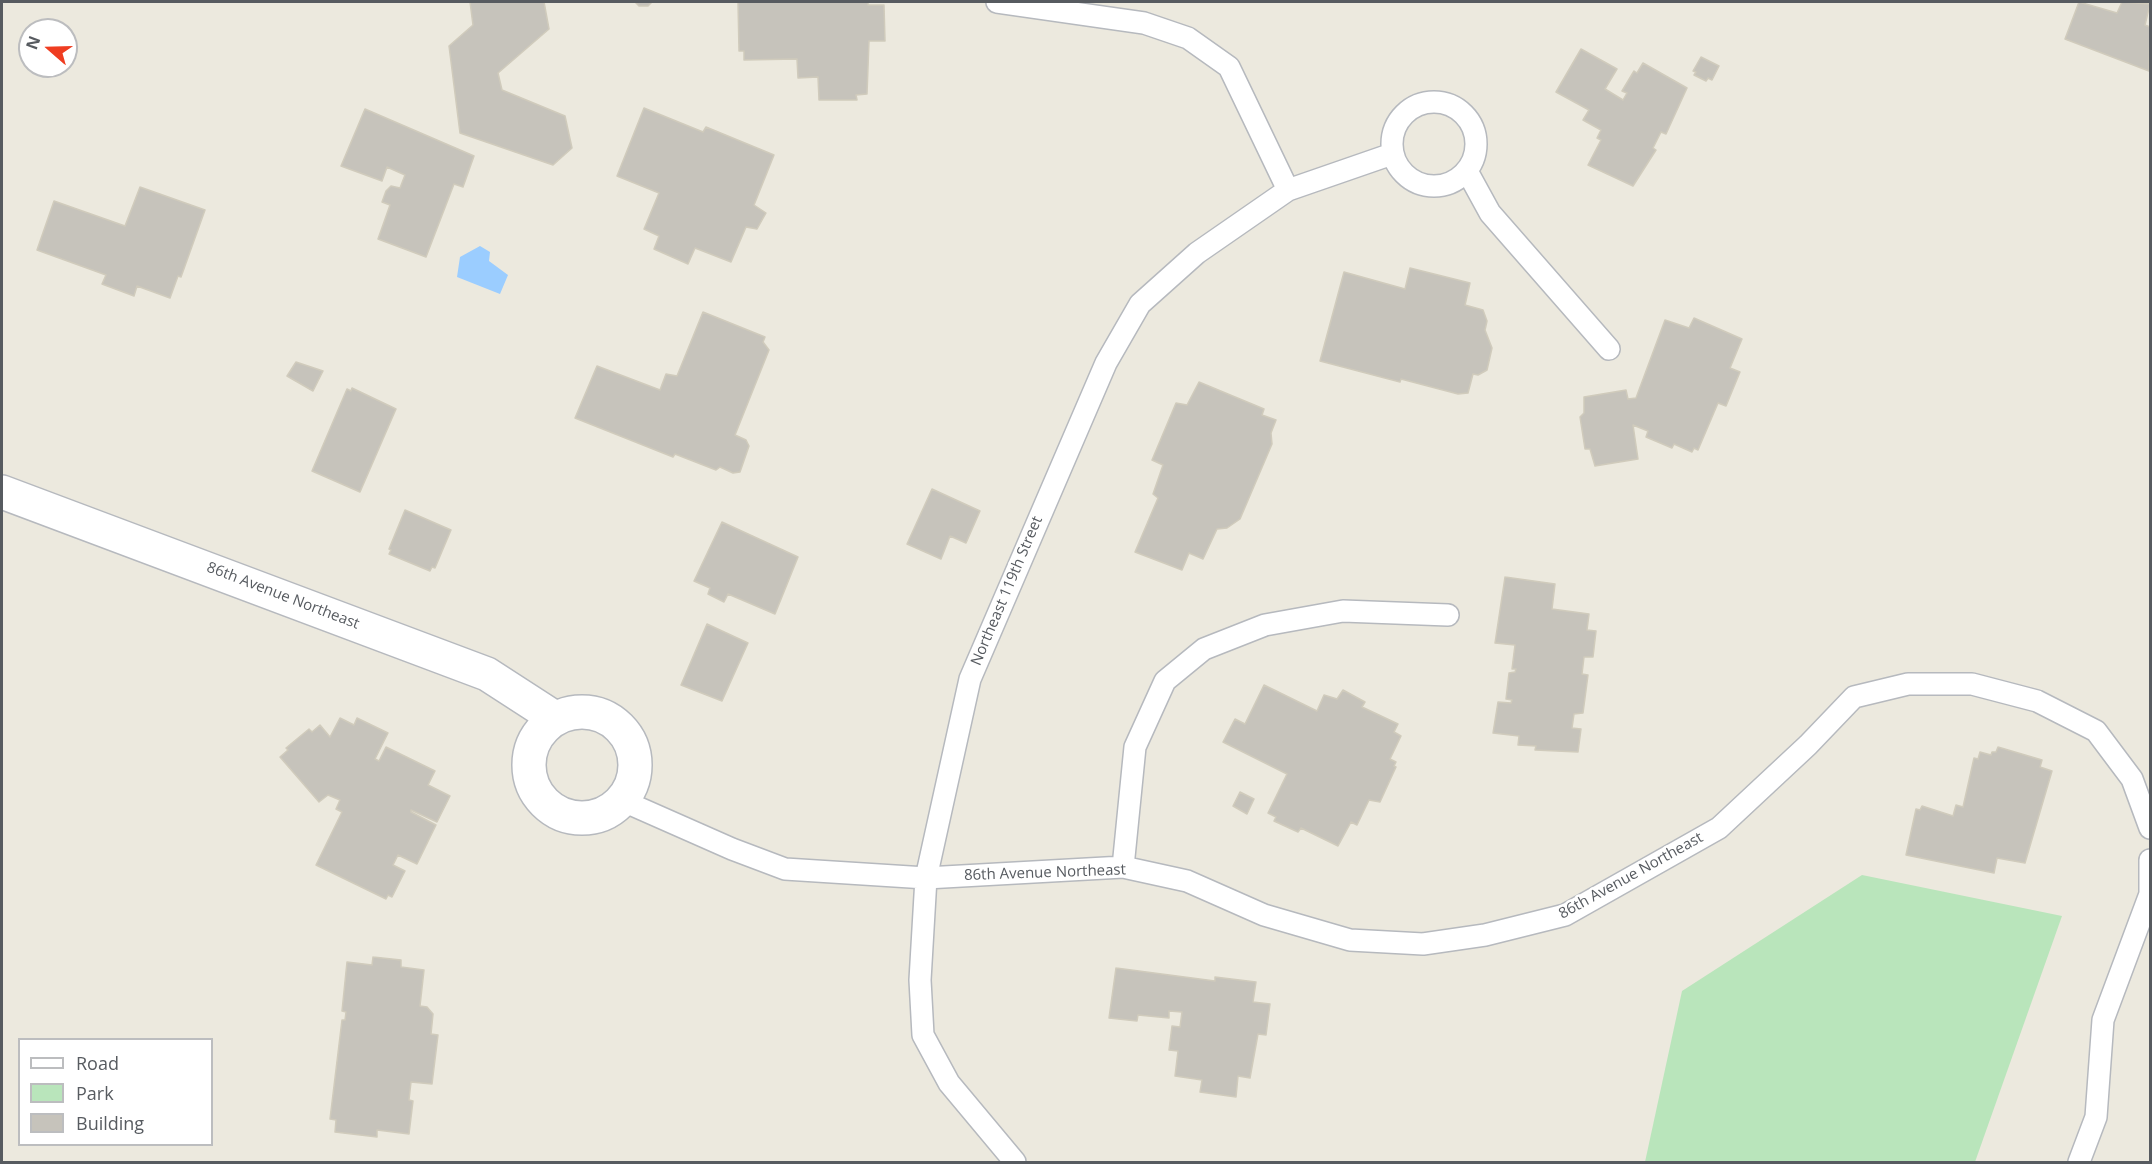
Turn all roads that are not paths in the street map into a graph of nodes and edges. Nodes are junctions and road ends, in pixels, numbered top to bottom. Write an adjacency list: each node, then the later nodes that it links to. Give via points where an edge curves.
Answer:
1 (998, 2): 4 (lane, via 1144,23 1188,38 1229,67)
2 (1392, 154): 3 (lane, via 1398,168 1422,185 1437,187 1451,183); 3 (lane, via 1396,125 1405,113 1432,101 1447,103 1460,110 1476,134 1473,163); 4 (lane, Northeast 119th Street)
3 (1467, 171): 5 (lane, via 1490,213)
4 (1288, 190): 13 (lane, Northeast 119th Street, via 1197,253 1140,304 1106,363 970,679)
5 (1609, 349)
6 (2, 492): 8 (street, 86th Avenue Northeast, via 487,674)
7 (1448, 615): 12 (lane, via 1343,611 1265,625 1204,649 1165,681 1135,747)
8 (555, 718): 9 (street, via 571,712 588,712 604,716 623,732 634,754 635,770 631,787); 9 (street, via 534,743 529,759 530,775 541,798 560,813 576,818 593,817)
9 (621, 800): 13 (lane, 86th Avenue Northeast, via 785,869)
10 (2151, 828): 12 (lane, 86th Avenue Northeast, via 2132,778 2096,731 2037,701 1972,684 1908,684 1854,697 1719,828 1565,915 1485,935 1423,944 1350,940 1264,915 1186,881)
11 (2151, 860): 15 (lane, via 2150,894 2103,1020 2096,1117)
12 (1123, 867): 13 (lane, 86th Avenue Northeast)
13 (926, 878): 14 (lane, Northeast 119th Street, via 920,980 923,1035 949,1083)
14 (1015, 1162)
15 (2079, 1162)

